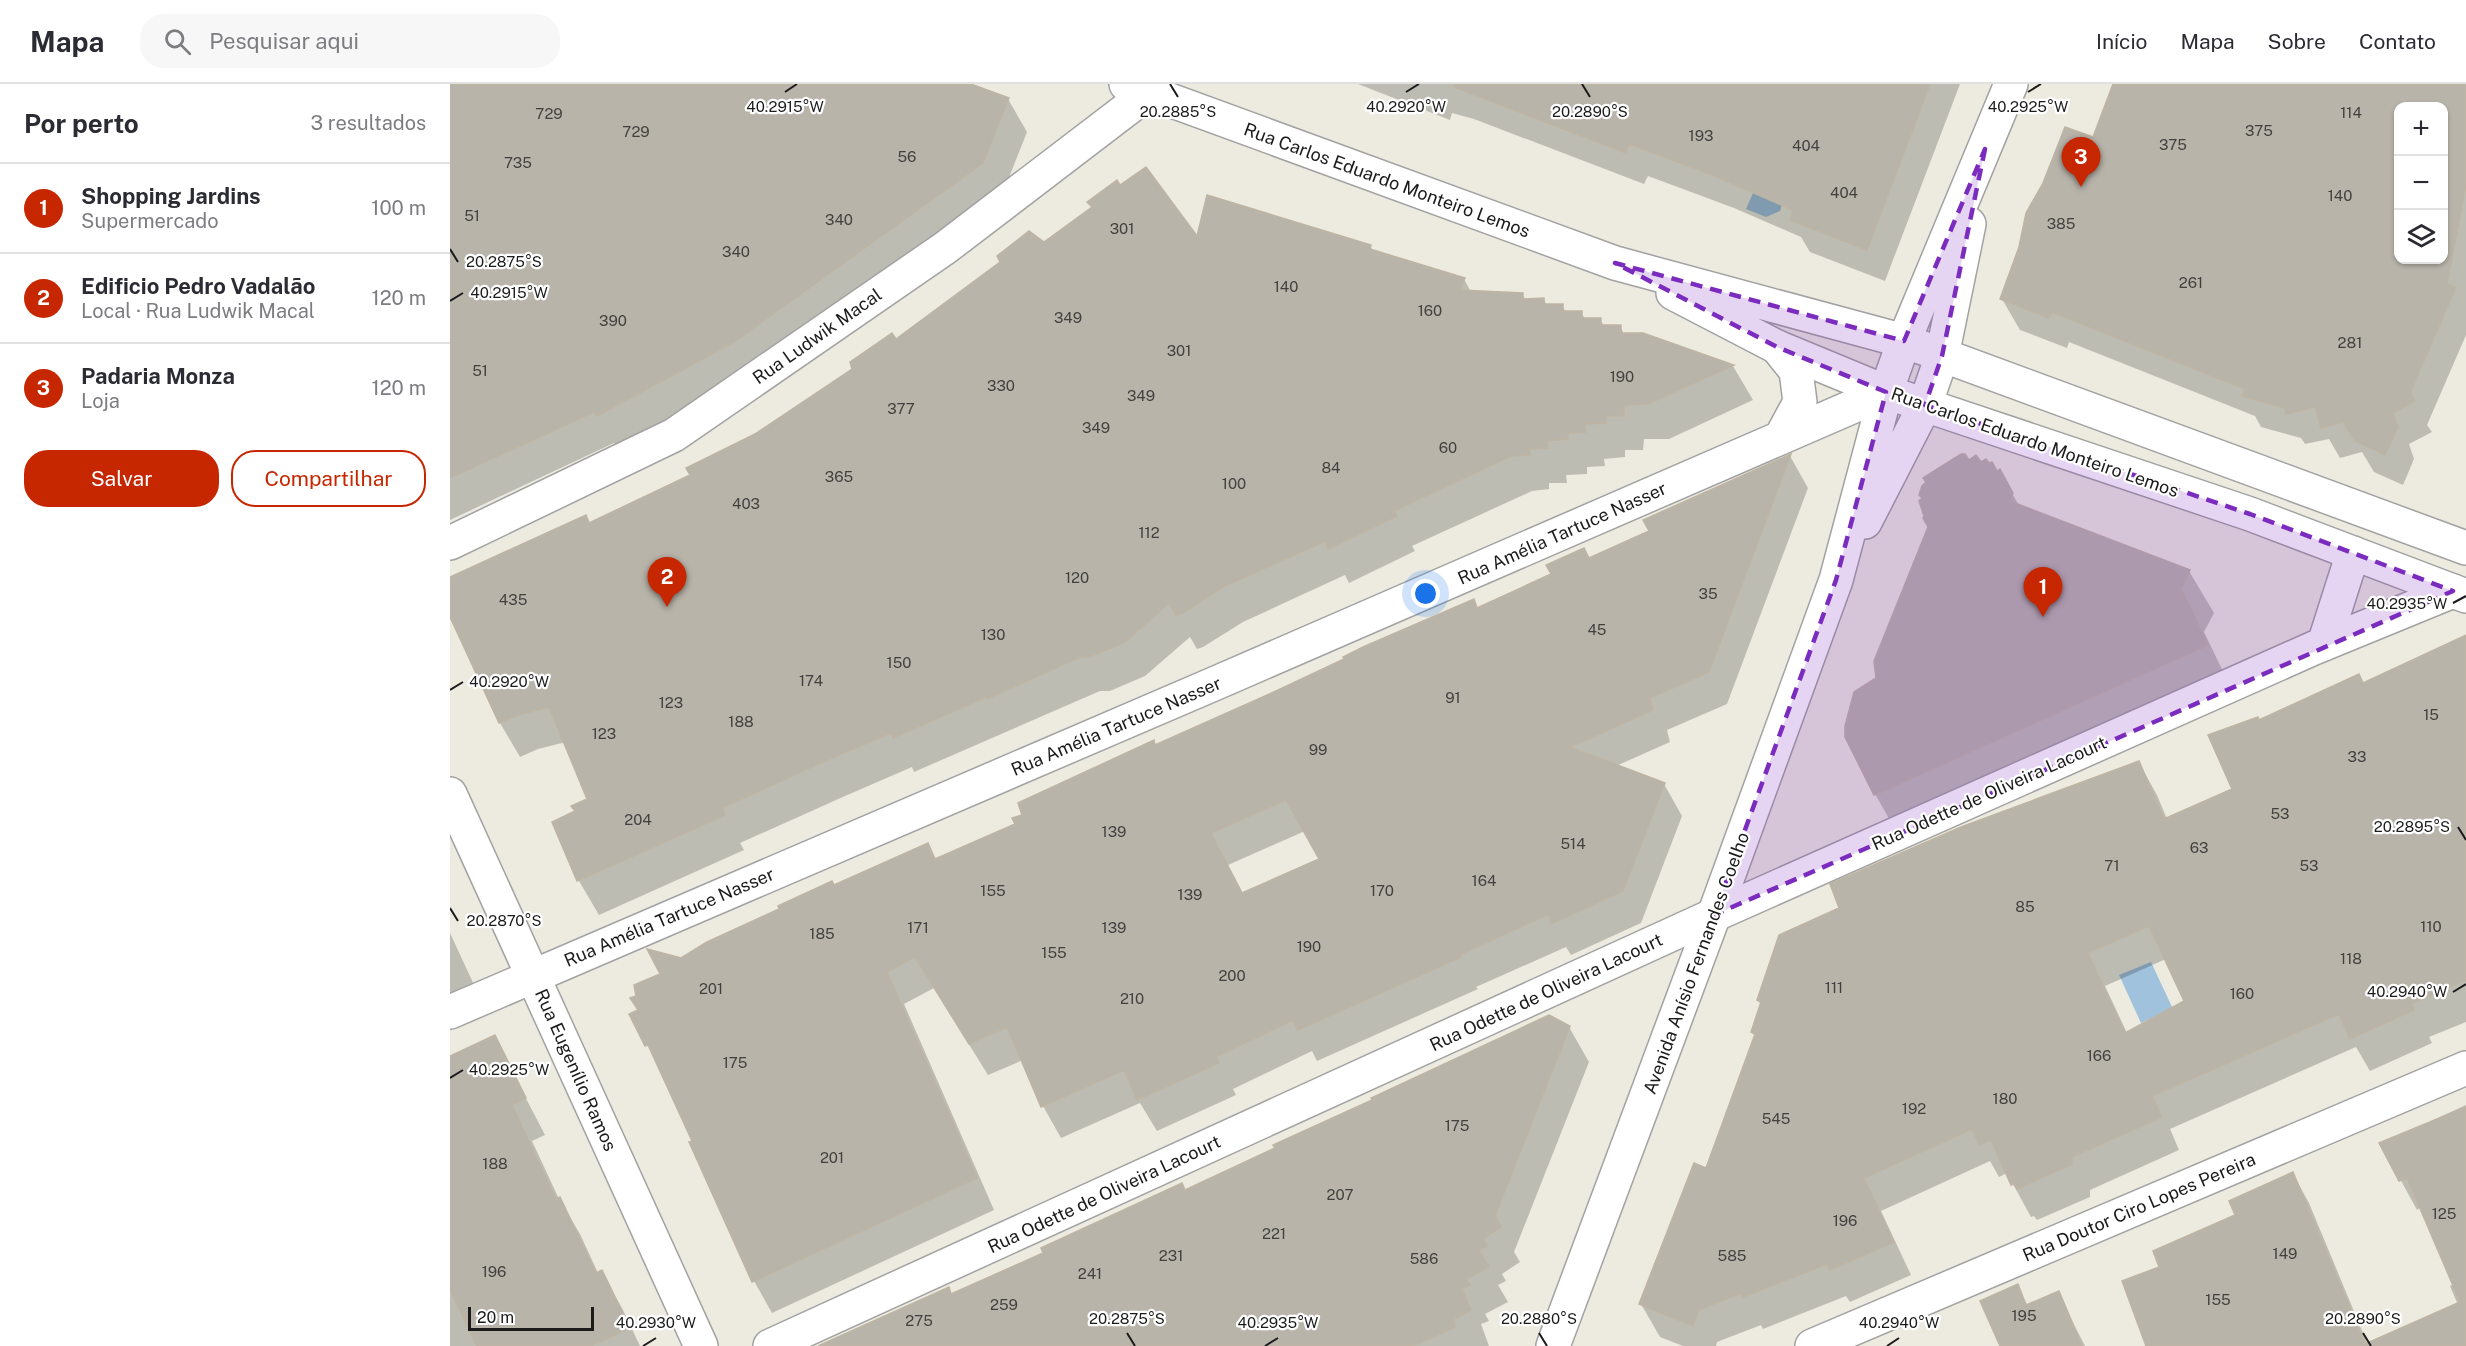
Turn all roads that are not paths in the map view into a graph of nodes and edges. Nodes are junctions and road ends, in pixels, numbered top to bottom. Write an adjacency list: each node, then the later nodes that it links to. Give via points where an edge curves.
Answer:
1 (2011, 84): 3 (street, Avenida Anísio Fernandes Coelho)
2 (1143, 87): 4 (street, Rua Carlos Eduardo Monteiro Lemos); 11 (street, Rua Ludwik Macal, via 945,248 674,435)
3 (1985, 149): 5 (street, Avenida Anísio Fernandes Coelho); 7 (street, Avenida Anísio Fernandes Coelho)
4 (1615, 263): 5 (street, Rua Carlos Eduardo Monteiro Lemos); 6 (street, Rua Carlos Eduardo Monteiro Lemos)
5 (1904, 341): 7 (street, Rua Carlos Eduardo Monteiro Lemos); 8 (street, Avenida Anísio Fernandes Coelho)
6 (1777, 347): 8 (street, Rua Carlos Eduardo Monteiro Lemos); 10 (street, via 1796,371 1800,402)
7 (1942, 356): 9 (street, Avenida Anísio Fernandes Coelho); 12 (street, Rua Carlos Eduardo Monteiro Lemos)
8 (1886, 392): 9 (street, Rua Carlos Eduardo Monteiro Lemos); 10 (street, Rua Amélia Tartuce Nasser); 15 (street, Avenida Anísio Fernandes Coelho)
9 (1925, 405): 13 (street, Rua Carlos Eduardo Monteiro Lemos, via 2250,514); 15 (street, Avenida Anísio Fernandes Coelho)
10 (1781, 437): 20 (street, Rua Amélia Tartuce Nasser)
11 (450, 543)
12 (2466, 548)
13 (2353, 553): 16 (street, Rua Carlos Eduardo Monteiro Lemos); 17 (street)
14 (2466, 556): 16 (street)
15 (1836, 580): 19 (street, Avenida Anísio Fernandes Coelho)
16 (2460, 594): 17 (street, Rua Odette de Oliveira Lacourt)
17 (2324, 644): 19 (street, Rua Odette de Oliveira Lacourt)
18 (450, 794): 20 (street, Rua Eugenílio Ramos)
19 (1714, 915): 24 (street, Rua Odette de Oliveira Lacourt); 25 (street, Avenida Anísio Fernandes Coelho)
20 (533, 975): 21 (street, Rua Amélia Tartuce Nasser); 23 (street, Rua Eugenílio Ramos)
21 (450, 1012)
22 (2466, 1068): 26 (street, Rua Doutor Ciro Lopes Pereira)
23 (702, 1346)
24 (771, 1346)
25 (1553, 1346)
26 (1812, 1346)

